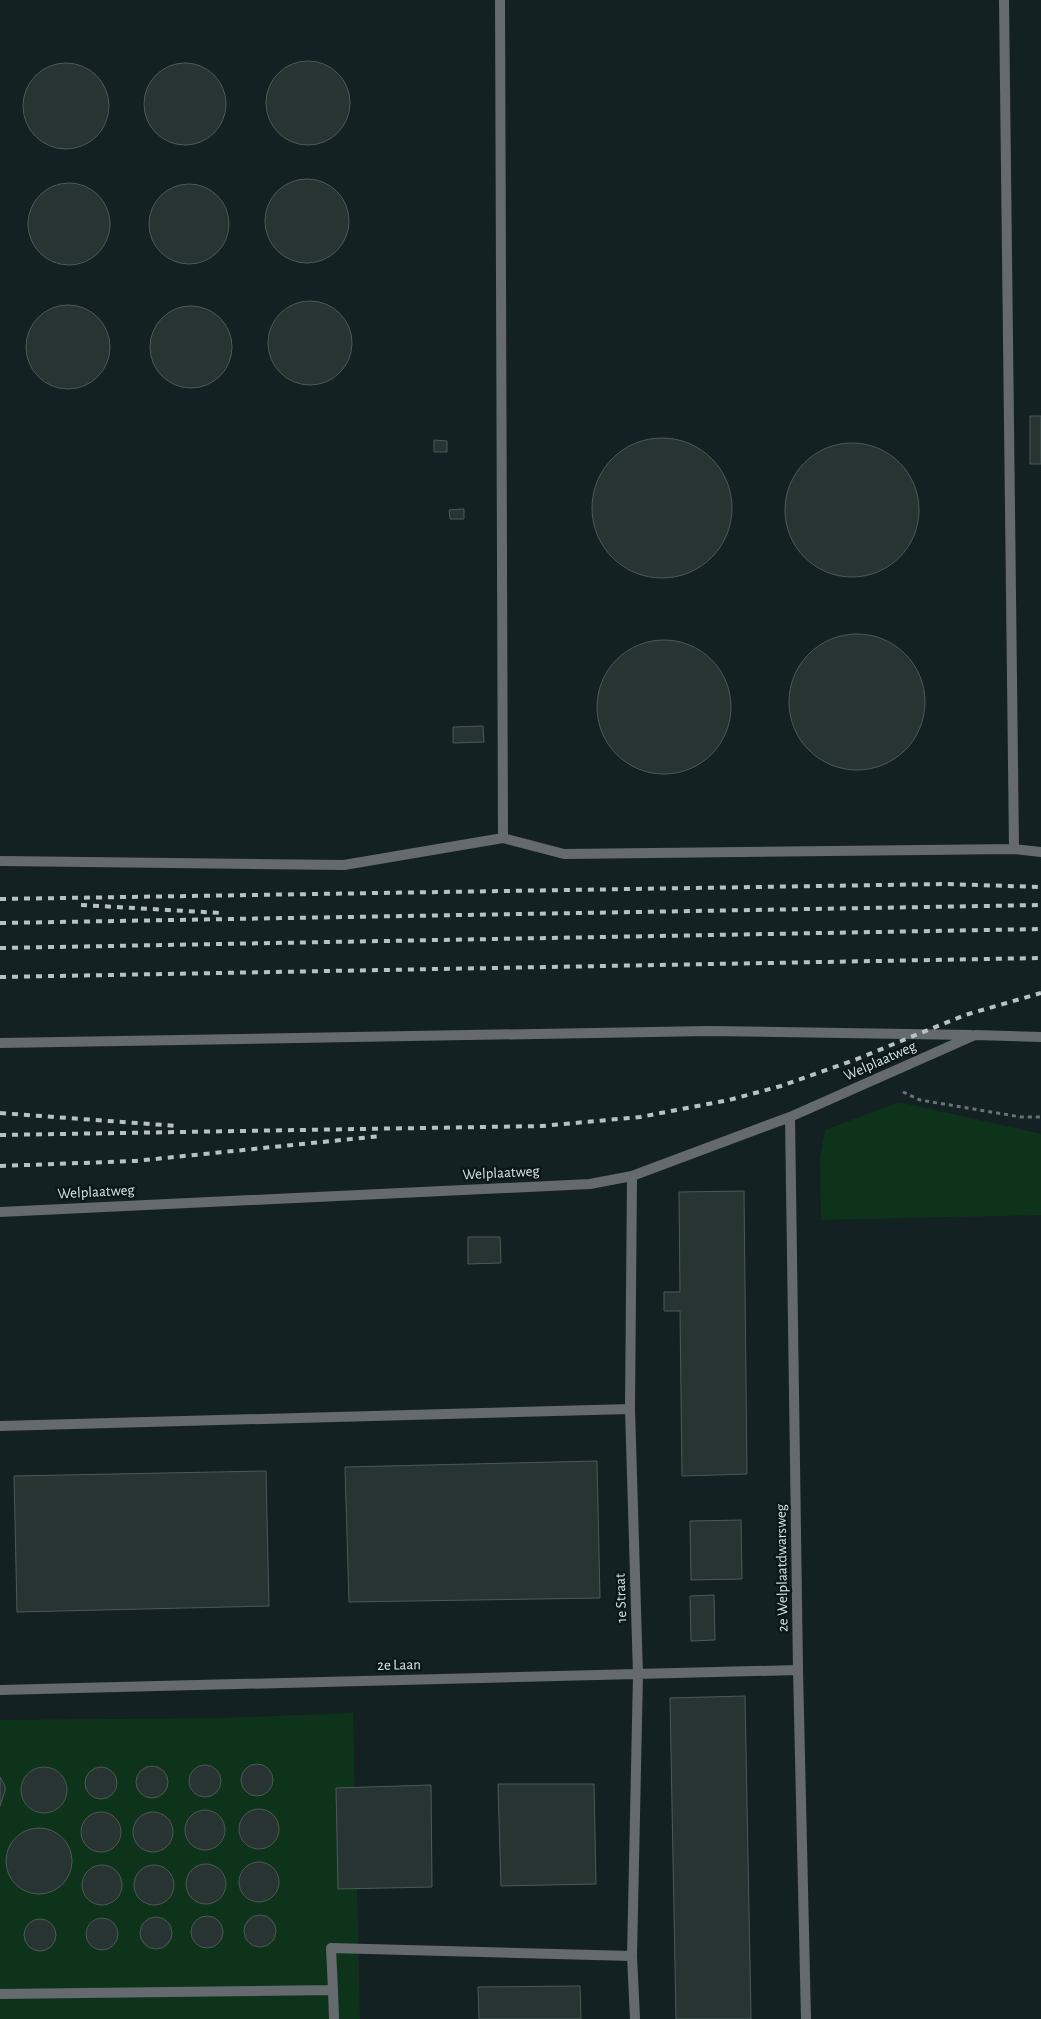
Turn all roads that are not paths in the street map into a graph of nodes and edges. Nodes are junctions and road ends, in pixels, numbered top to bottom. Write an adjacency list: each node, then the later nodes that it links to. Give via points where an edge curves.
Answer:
1 (500, 0): 3 (lane)
2 (1004, 0): 4 (lane)
3 (503, 838): 4 (lane, via 564,854); 6 (lane, via 344,865)
4 (1014, 849): 5 (lane)
5 (1041, 852)
6 (0, 861)
7 (975, 1035): 8 (lane, Welplaatweg); 9 (lane, Welplaatweg, via 709,1031); 10 (lane, Welplaatweg)
8 (1041, 1037)
9 (0, 1043)
10 (790, 1117): 11 (lane, Welplaatweg); 15 (lane, 2e Welplaatdwarsweg)
11 (632, 1176): 12 (lane, Welplaatweg, via 590,1184); 13 (lane, 1e Straat)
12 (0, 1212)
13 (630, 1409): 14 (lane); 16 (lane, 1e Straat)
14 (0, 1426)
15 (798, 1670): 16 (lane, 2e Laan); 23 (lane, 2e Welplaatdwarsweg)
16 (638, 1675): 17 (lane, 2e Laan); 18 (lane, 1e Straat)
17 (0, 1690)
18 (632, 1956): 19 (lane, via 331,1948); 22 (lane, 1e Straat)
19 (333, 1990): 20 (lane); 21 (lane)
20 (0, 1994)
21 (334, 2019)
22 (635, 2019)
23 (806, 2019)

